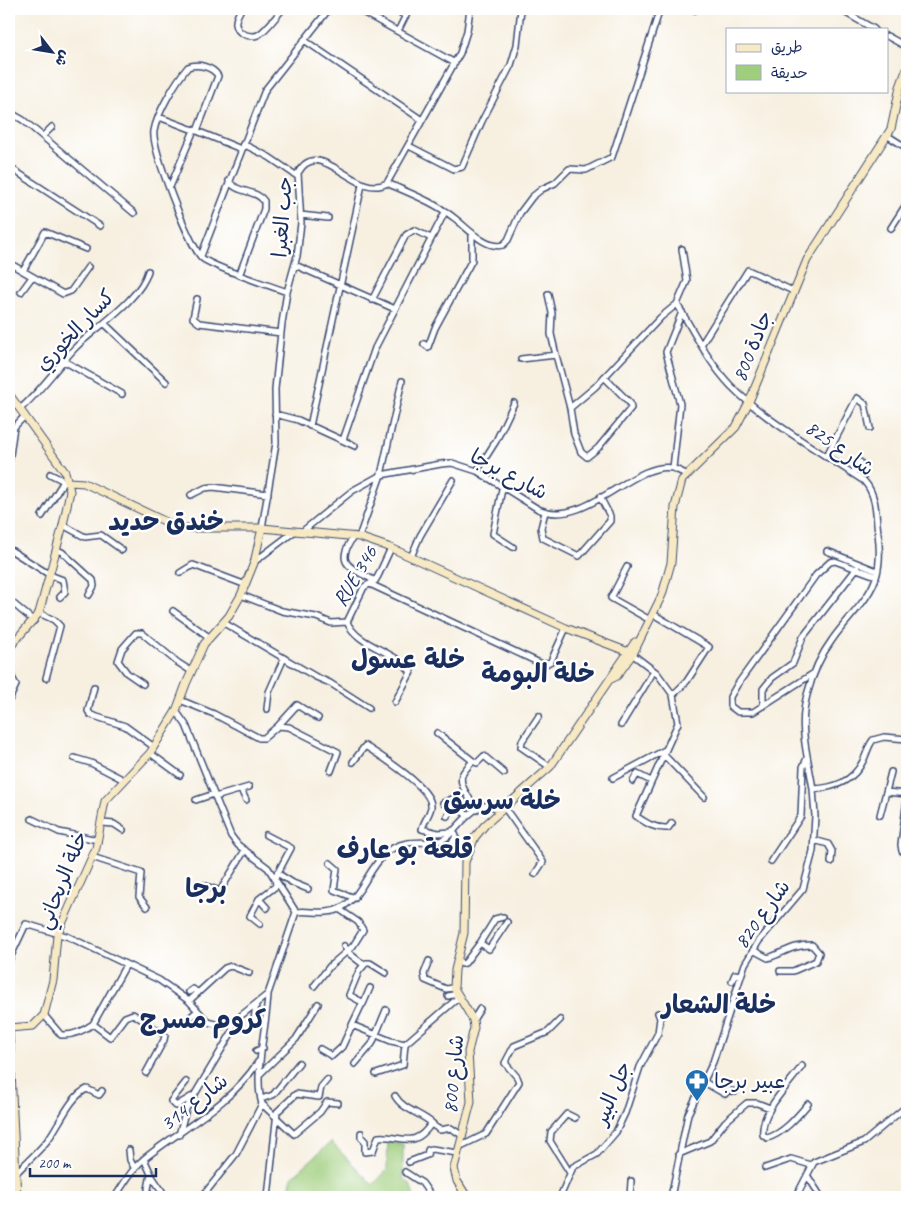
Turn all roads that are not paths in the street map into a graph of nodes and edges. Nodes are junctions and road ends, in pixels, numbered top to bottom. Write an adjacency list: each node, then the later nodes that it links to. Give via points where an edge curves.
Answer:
1 (241, 9): 2 (street, via 236,25 242,33 252,36 262,32)
2 (283, 9)
3 (329, 9): 15 (street)
4 (356, 9): 13 (street)
5 (394, 9): 11 (street)
6 (409, 9): 11 (street)
7 (470, 9): 17 (street, via 464,43)
8 (521, 9): 26 (street, via 513,60 462,168 454,169)
9 (660, 9): 42 (street, via 611,158 586,170 570,169 555,183 537,192 503,245 492,244)
10 (839, 9): 12 (street)
11 (406, 16): 13 (street)
12 (872, 28)
13 (398, 31): 17 (street)
14 (888, 37): 16 (street)
15 (304, 40): 21 (street); 27 (street, via 265,90)
16 (907, 47)
17 (454, 63): 21 (street)
18 (907, 68): 25 (main road, جادة 800)
19 (9, 112): 24 (street)
20 (159, 117): 23 (street); 23 (street, via 188,67 195,65 216,72 218,78); 34 (street, via 153,136)
21 (422, 120): 26 (street)
22 (52, 127): 24 (street)
23 (195, 131): 27 (street); 34 (street)
24 (43, 136): 37 (street)
25 (888, 136): 28 (street); 55 (main road, جادة 800, via 817,243)
26 (409, 146): 32 (street)
27 (242, 147): 30 (street, via 269,157); 31 (street)
28 (907, 148)
29 (9, 167): 40 (street)
30 (297, 176): 33 (street, جب الغبرا, via 308,164 326,162); 38 (street, جب الغبرا)
31 (229, 181): 46 (street); 52 (street, via 235,188 256,194 264,201 264,209)
32 (387, 183): 33 (street, via 374,187); 36 (street)
33 (362, 185): 54 (street)
34 (170, 187): 46 (street, via 189,238)
35 (907, 202): 41 (street)
36 (445, 212): 42 (street); 43 (street)
37 (134, 213)
38 (300, 215): 39 (street); 48 (street, جب الغبرا)
39 (328, 218)
40 (100, 226)
41 (891, 228)
42 (472, 233): 66 (street, via 472,260 428,347)
43 (431, 238): 60 (street, via 414,230 406,235); 62 (street)
44 (86, 249): 51 (street, via 45,232)
45 (682, 249): 61 (street, via 687,280)
46 (201, 256): 52 (street, via 212,264)
47 (9, 262): 51 (street)
48 (295, 265): 54 (street); 57 (street, جب الغبرا)
49 (88, 267): 53 (street, via 65,294)
50 (148, 270): 64 (street, كسار الخوري, via 143,285)
51 (23, 271): 53 (street)
52 (240, 273): 57 (street)
53 (32, 277): 56 (street)
54 (341, 286): 60 (street); 82 (street)
55 (793, 291): 67 (street, via 748,270); 76 (main road, جادة 800)
56 (22, 292)
57 (287, 292): 65 (street, جب الغبرا)
58 (548, 294): 68 (street)
59 (197, 298): 65 (street, via 193,318 199,323)
60 (372, 300): 62 (street)
61 (677, 304): 63 (street, شارع 825); 71 (street, via 661,316)
62 (395, 309): 84 (street, via 375,348)
63 (682, 312): 67 (street, شارع 825); 89 (street, via 666,352 680,404)
64 (105, 324): 70 (street, كسار الخوري, via 78,344); 73 (street)
65 (281, 333): 80 (street, جب الغبرا)
66 (424, 344)
67 (701, 345): 76 (street, شارع 825, via 731,386)
68 (556, 355): 69 (street); 78 (street)
69 (522, 359)
70 (64, 361): 75 (street); 79 (street, كسار الخوري)
71 (604, 377): 78 (street); 78 (street, via 630,403 631,408 590,456 579,448)
72 (402, 381): 94 (street)
73 (166, 382)
74 (9, 394): 79 (main road)
75 (122, 394)
76 (749, 402): 86 (street, شارع 825); 92 (main road, جادة 800, via 736,427)
77 (514, 403): 90 (street)
78 (570, 408)
79 (20, 409): 81 (main road)
80 (275, 414): 82 (street); 98 (street, جب الغبرا, via 276,443)
81 (25, 416): 87 (street, via 14,428); 96 (main road, via 66,472)
82 (310, 426): 84 (street)
83 (870, 428): 86 (street, via 864,404 857,398)
84 (343, 440): 85 (street)
85 (355, 446)
86 (826, 457): 93 (street, شارع 825)
87 (9, 462)
88 (860, 462): 93 (street)
89 (673, 468): 92 (street); 100 (street, شارع برجا, via 656,469)
90 (477, 471): 94 (street, شارع برجا, via 452,463); 97 (street, شارع برجا)
91 (50, 474): 96 (street)
92 (686, 474): 129 (main road, جادة 800, via 680,484 675,508 668,574)
93 (853, 474): 119 (street, شارع 825, via 866,483 875,502 879,540)
94 (380, 475): 106 (street, شارع برجا, via 352,490); 107 (street)
95 (453, 480): 114 (street, via 420,536)
96 (66, 482): 102 (street); 103 (main road, via 69,497); 104 (main road, via 84,483 179,528)
97 (502, 489): 101 (street, شارع برجا); 108 (street, via 493,534)
98 (268, 494): 99 (street, via 209,487); 104 (street, جب الغبرا)
99 (191, 495)
100 (600, 497): 101 (street, شارع برجا, via 572,512); 101 (street, via 610,521 579,556 543,538 541,528)
101 (545, 512)
102 (42, 516)
103 (63, 525): 111 (main road); 112 (street, via 86,537 102,534)
104 (262, 528): 105 (main road); 115 (main road, خلة الريحاني)
105 (295, 530): 106 (main road); 115 (street)
106 (304, 530): 107 (main road)
107 (356, 537): 109 (main road); 121 (street, via 344,554 345,561)
108 (513, 547)
109 (391, 548): 114 (main road); 121 (street, RUE 346)
110 (9, 549): 120 (street)
111 (56, 550): 120 (main road); 123 (street, via 93,580 94,586)
112 (122, 550)
113 (828, 551): 119 (street)
114 (411, 558): 133 (main road)
115 (254, 563): 122 (main road, خلة الريحاني)
116 (627, 567): 129 (street, via 611,598)
117 (857, 568): 119 (street); 149 (street, via 803,637 792,663 763,689); 149 (street, via 835,561 816,575 730,697 730,706 738,712 750,713)
118 (180, 573): 122 (street, via 193,565)
119 (877, 574): 141 (street, شارع 825, via 867,595 828,646)
120 (50, 575): 125 (street, via 63,580 66,586); 128 (main road)
121 (373, 582): 131 (street, RUE 346, via 364,587); 133 (street, via 544,665 551,661)
122 (246, 585): 124 (main road, خلة الريحاني)
123 (89, 595)
124 (241, 595): 131 (street, via 331,623); 132 (main road, خلة الريحاني)
125 (60, 597)
126 (9, 600): 130 (street)
127 (173, 611): 134 (street)
128 (39, 613): 130 (main road); 142 (street, via 60,626)
129 (652, 617): 136 (main road, جادة 800); 145 (street, via 709,647 687,681)
130 (34, 621): 135 (main road)
131 (347, 622): 147 (street, via 355,633 411,672)
132 (224, 623): 134 (main road, خلة الريحاني); 137 (street)
133 (566, 628): 136 (main road)
134 (209, 637): 138 (main road, خلة الريحاني)
135 (9, 648)
136 (630, 656): 139 (street); 164 (main road)
137 (284, 658): 150 (street); 151 (street, via 269,692)
138 (191, 671): 143 (street, via 142,633 136,633 122,649 118,661 127,673); 148 (main road, خلة الريحاني)
139 (654, 671): 145 (street); 155 (street)
140 (9, 672): 146 (street, via 16,685)
141 (815, 672): 149 (street); 161 (street, شارع 825, via 802,722)
142 (46, 678)
143 (143, 684)
144 (94, 687): 158 (street, via 88,712 125,726)
145 (673, 695): 159 (street, via 678,723)
146 (9, 700)
147 (395, 702)
148 (178, 706): 154 (street, via 214,714 259,738 264,738); 158 (main road, خلة الريحاني); 179 (street)
149 (763, 706)
150 (369, 708)
151 (267, 709)
152 (539, 716): 164 (street, via 521,747)
153 (318, 718): 154 (street, via 297,705)
154 (278, 726): 165 (street, via 289,727 338,752)
155 (621, 726)
156 (438, 733): 162 (street)
157 (907, 739): 174 (street, via 884,737 873,740 852,777 829,788)
158 (152, 750): 168 (street); 170 (main road, خلة الريحاني)
159 (664, 752): 169 (street); 172 (street); 180 (street)
160 (74, 758): 170 (street)
161 (807, 758): 174 (street, شارع 825); 203 (street, via 803,767 800,816)
162 (473, 761): 166 (street, via 477,762 484,756); 176 (street, via 460,775)
163 (353, 762): 195 (street, via 363,746 388,761 419,786 431,803 422,829 438,833)
164 (550, 767): 186 (main road)
165 (331, 771)
166 (504, 772)
167 (890, 772): 177 (street)
168 (180, 775)
169 (613, 778)
170 (124, 780): 192 (main road, خلة الريحاني, via 105,801)
171 (633, 781): 172 (street, via 637,774)
172 (651, 781): 193 (street, via 636,816 662,828 668,828)
173 (249, 787): 175 (street)
174 (813, 789): 198 (street, شارع 820)
175 (241, 790): 179 (street); 183 (street)
176 (465, 791): 185 (street); 187 (street)
177 (886, 792): 178 (street); 188 (street)
178 (907, 794)
179 (214, 795): 182 (street); 199 (street, via 231,836)
180 (704, 797)
181 (907, 799): 201 (street, via 900,845)
182 (196, 800)
183 (246, 800)
184 (443, 803): 185 (street, via 452,799)
185 (454, 803): 189 (street); 190 (street)
186 (501, 808): 187 (street, via 488,805); 206 (street, via 543,862); 224 (main road, via 475,837 465,862 464,925)
187 (476, 810): 190 (street)
188 (880, 815)
189 (447, 816)
190 (468, 816): 195 (street)
191 (32, 819): 197 (street, via 59,832)
192 (102, 823): 194 (street, via 114,824); 197 (main road, خلة الريحاني)
193 (672, 823)
194 (123, 830)
195 (453, 831): 200 (street, via 456,836 450,845); 211 (street, via 438,840 400,843 392,848 375,864)
196 (266, 834): 207 (street, via 290,846)
197 (98, 840): 202 (main road, خلة الريحاني)
198 (814, 840): 204 (street, via 828,844 832,851); 222 (street, شارع 820, via 800,895)
199 (245, 850): 207 (street); 208 (street, via 220,891)
200 (451, 851)
201 (907, 853)
202 (92, 857): 212 (street, via 141,873 139,897); 219 (main road, خلة الريحاني)
203 (771, 862)
204 (831, 862)
205 (330, 863): 211 (street, via 337,869 334,890)
206 (535, 874)
207 (276, 875): 209 (street); 210 (street, via 276,886); 215 (street)
208 (203, 885)
209 (308, 889)
210 (259, 898): 213 (street); 218 (street, via 250,916)
211 (355, 898): 214 (street)
212 (147, 907)
213 (267, 908)
214 (339, 909): 215 (street, via 317,914); 221 (street, via 362,925 363,930 353,946)
215 (296, 912): 238 (street)
216 (503, 917): 220 (street, via 495,919)
217 (506, 922): 220 (street, via 489,949)
218 (260, 924)
219 (57, 935): 223 (street, via 26,924); 226 (street, via 69,937); 248 (main road, خلة الريحاني, via 53,980)
220 (480, 943): 224 (street, via 465,963)
221 (346, 948): 227 (street); 233 (street)
222 (753, 950): 228 (street, via 768,958 783,954 794,946 812,945 819,953 816,961 793,971); 231 (street, شارع 820)
223 (9, 960)
224 (458, 960): 237 (main road)
225 (428, 961): 237 (street, via 425,980)
226 (126, 965): 240 (street, via 173,988); 254 (street)
227 (364, 965): 230 (street, via 370,963); 242 (street, via 349,996)
228 (780, 971)
229 (250, 973): 236 (street, via 231,966 225,968)
230 (386, 973)
231 (741, 975): 232 (street, via 735,974); 272 (street, شارع 820)
232 (732, 981)
233 (314, 986)
234 (370, 988): 242 (street)
235 (189, 992): 236 (street, via 193,989)
236 (198, 993): 240 (street)
237 (456, 993): 239 (street); 249 (main road, شارع 800); 259 (street)
238 (268, 994): 243 (street); 260 (street)
239 (448, 996)
240 (189, 1001): 246 (street)
241 (318, 1004): 268 (street, via 296,1039)
242 (362, 1004): 255 (street)
243 (252, 1007): 251 (street); 253 (street)
244 (480, 1009): 249 (street)
245 (386, 1010): 257 (street)
246 (197, 1011): 252 (street); 253 (street, via 216,1026)
247 (658, 1012): 300 (street, جل البير, via 658,1033 640,1067 616,1132 602,1150 578,1163)
248 (44, 1015): 254 (street, via 61,1035 78,1033); 256 (main road, via 33,1026)
249 (473, 1020): 289 (main road, شارع 800, via 468,1052 471,1102)
250 (560, 1020): 291 (street, via 548,1032 514,1046 505,1064 519,1082 486,1134)
251 (256, 1021)
252 (185, 1022)
253 (234, 1022): 276 (street, via 232,1032)
254 (92, 1024): 267 (street, via 110,1037 125,1017 133,1014 165,1035)
255 (352, 1025): 257 (street); 261 (street, via 337,1053 332,1056)
256 (9, 1029): 258 (main road)
257 (376, 1036): 259 (street); 265 (street)
258 (9, 1041): 273 (main road)
259 (405, 1044): 269 (street, via 403,1065)
260 (263, 1048): 262 (street); 263 (street)
261 (320, 1049)
262 (256, 1051)
263 (259, 1062): 268 (street); 288 (street, شارع 314, via 243,1084)
264 (300, 1063): 278 (street, via 273,1095)
265 (355, 1064)
266 (802, 1066): 282 (street)
267 (146, 1073)
268 (260, 1074): 278 (street)
269 (376, 1074)
270 (327, 1080): 283 (street, via 319,1097 296,1094)
271 (186, 1082): 276 (street, via 171,1101 176,1106)
272 (704, 1082): 275 (street, via 724,1094 728,1090); 292 (street, شارع 820, via 688,1114)
273 (10, 1089): 286 (main road)
274 (102, 1091): 298 (street, via 99,1095 84,1090 69,1106 47,1141)
275 (735, 1092)
276 (195, 1093): 288 (street, via 186,1108)
277 (395, 1096): 285 (street, via 400,1104 423,1115)
278 (262, 1102): 283 (street); 308 (street, via 236,1154)
279 (338, 1103): 283 (street, via 327,1102 297,1133)
280 (808, 1104): 282 (street, via 784,1129 767,1138 763,1135 763,1126)
281 (907, 1106): 295 (street, via 864,1142)
282 (770, 1108): 292 (street, via 747,1103 710,1141)
283 (275, 1117): 309 (street)
284 (575, 1118): 300 (street, via 567,1114 550,1136)
285 (433, 1124): 287 (street, via 417,1139 402,1141 378,1137 371,1152 365,1152); 289 (street, via 440,1130 448,1127)
286 (12, 1127): 298 (main road)
287 (361, 1133)
288 (179, 1136): 293 (street, شارع 314)
289 (463, 1136): 291 (main road, شارع 800)
290 (129, 1150): 297 (street)
291 (458, 1150): 294 (street, via 432,1149 427,1155); 311 (main road, شارع 800, via 454,1174)
292 (679, 1154): 314 (street, شارع 820)
293 (144, 1159): 297 (street, شارع 314); 301 (street)
294 (410, 1162)
295 (811, 1164): 296 (street, via 791,1159); 302 (street)
296 (765, 1168)
297 (135, 1169): 306 (street, شارع 314)
298 (17, 1172): 305 (main road)
299 (405, 1172): 310 (street, via 422,1183)
300 (570, 1173): 312 (street, جل البير)
301 (151, 1174): 304 (street); 307 (street)
302 (807, 1175): 315 (street); 316 (street)
303 (631, 1181): 313 (street)
304 (148, 1189)
305 (17, 1197)
306 (114, 1197)
307 (166, 1197)
308 (202, 1197)
309 (268, 1197)
310 (432, 1197)
311 (467, 1197)
312 (560, 1197)
313 (630, 1197)
314 (671, 1197)
315 (796, 1197)
316 (821, 1197)

